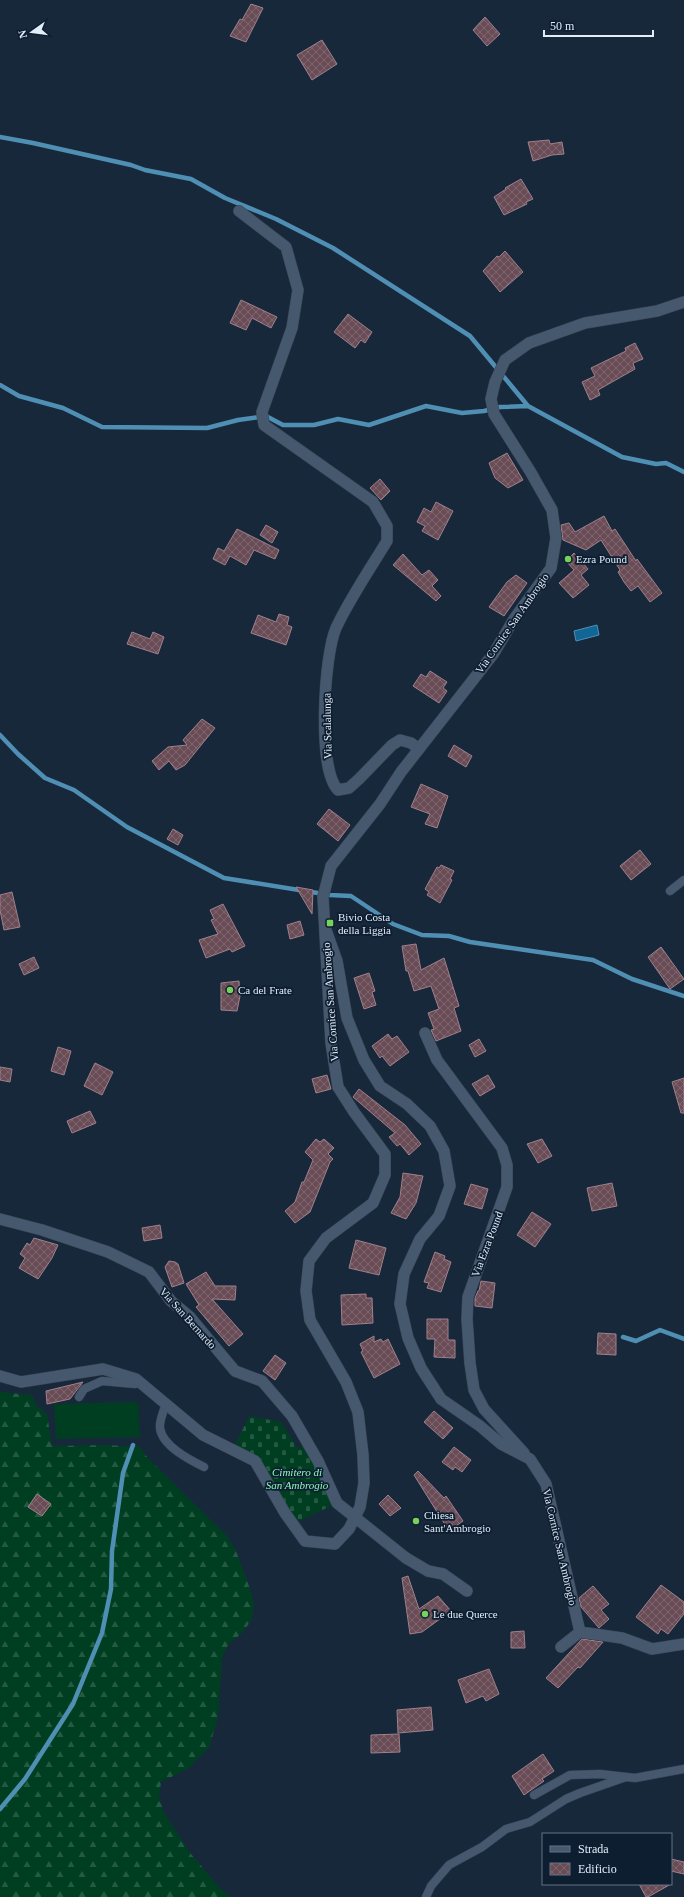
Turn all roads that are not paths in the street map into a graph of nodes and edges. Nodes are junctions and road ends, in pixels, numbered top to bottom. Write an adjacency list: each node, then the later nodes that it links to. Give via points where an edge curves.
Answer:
1 (239, 211): 3 (street, Via Scalalunga, via 286,247 298,290 292,328 262,412 264,425 373,502 387,526 387,541 336,629 327,675 326,710 327,763 333,784 338,790 349,788 400,740 411,742)
2 (684, 302): 3 (street, Via Cornice San Ambrogio, via 657,311 585,323 529,343 505,360 491,398 494,414 552,510 556,538 551,568 514,619 494,653)
3 (419, 749): 6 (street, Via Cornice San Ambrogio, via 331,866 323,897)
4 (684, 880): 5 (lane)
5 (670, 891)
6 (325, 927): 13 (street, Via Cornice San Ambrogio, via 337,961 347,1018 364,1060 380,1086 407,1104 430,1126 444,1151 450,1186 439,1216 420,1239 404,1274 400,1304 408,1338 421,1368 441,1399 501,1444); 15 (street, Via Cornice San Ambrogio, via 331,1043 338,1087 385,1154 385,1175 372,1203 326,1238 309,1261 306,1291 310,1320 346,1382 358,1412 364,1483 360,1507)
7 (425, 1033): 13 (street, Via Ezra Pound, via 437,1060 502,1148 507,1165 508,1187 468,1297 470,1363 474,1390 484,1410)
8 (0, 1219): 15 (street, Via San Bernardo, via 108,1252 149,1272 171,1301 190,1317 234,1371 262,1381 287,1410 318,1461 337,1503)
9 (0, 1376): 10 (street, Via Cornice San Ambrogio, via 21,1382 103,1369 136,1379)
10 (145, 1386): 11 (lane, via 128,1382 102,1381 84,1389); 12 (street, Via Cornice San Ambrogio)
11 (78, 1397)
12 (166, 1404): 14 (lane, via 159,1428 165,1440 186,1459); 15 (street, Via Cornice San Ambrogio, via 203,1435 255,1461 305,1541 335,1544 349,1529)
13 (530, 1459): 17 (street, Via Cornice San Ambrogio, via 546,1484)
14 (204, 1467)
15 (354, 1519): 16 (street, via 406,1558 428,1571 443,1574)
16 (467, 1591)
17 (580, 1632): 18 (street, via 622,1638 652,1649); 19 (street)
18 (684, 1644)
19 (561, 1647)
20 (684, 1769): 21 (lane, via 635,1778)
21 (626, 1777): 22 (lane, via 600,1774 570,1775); 23 (lane, via 566,1799 530,1822 506,1829 482,1847 449,1865 431,1886)
22 (534, 1795)
23 (426, 1897)

